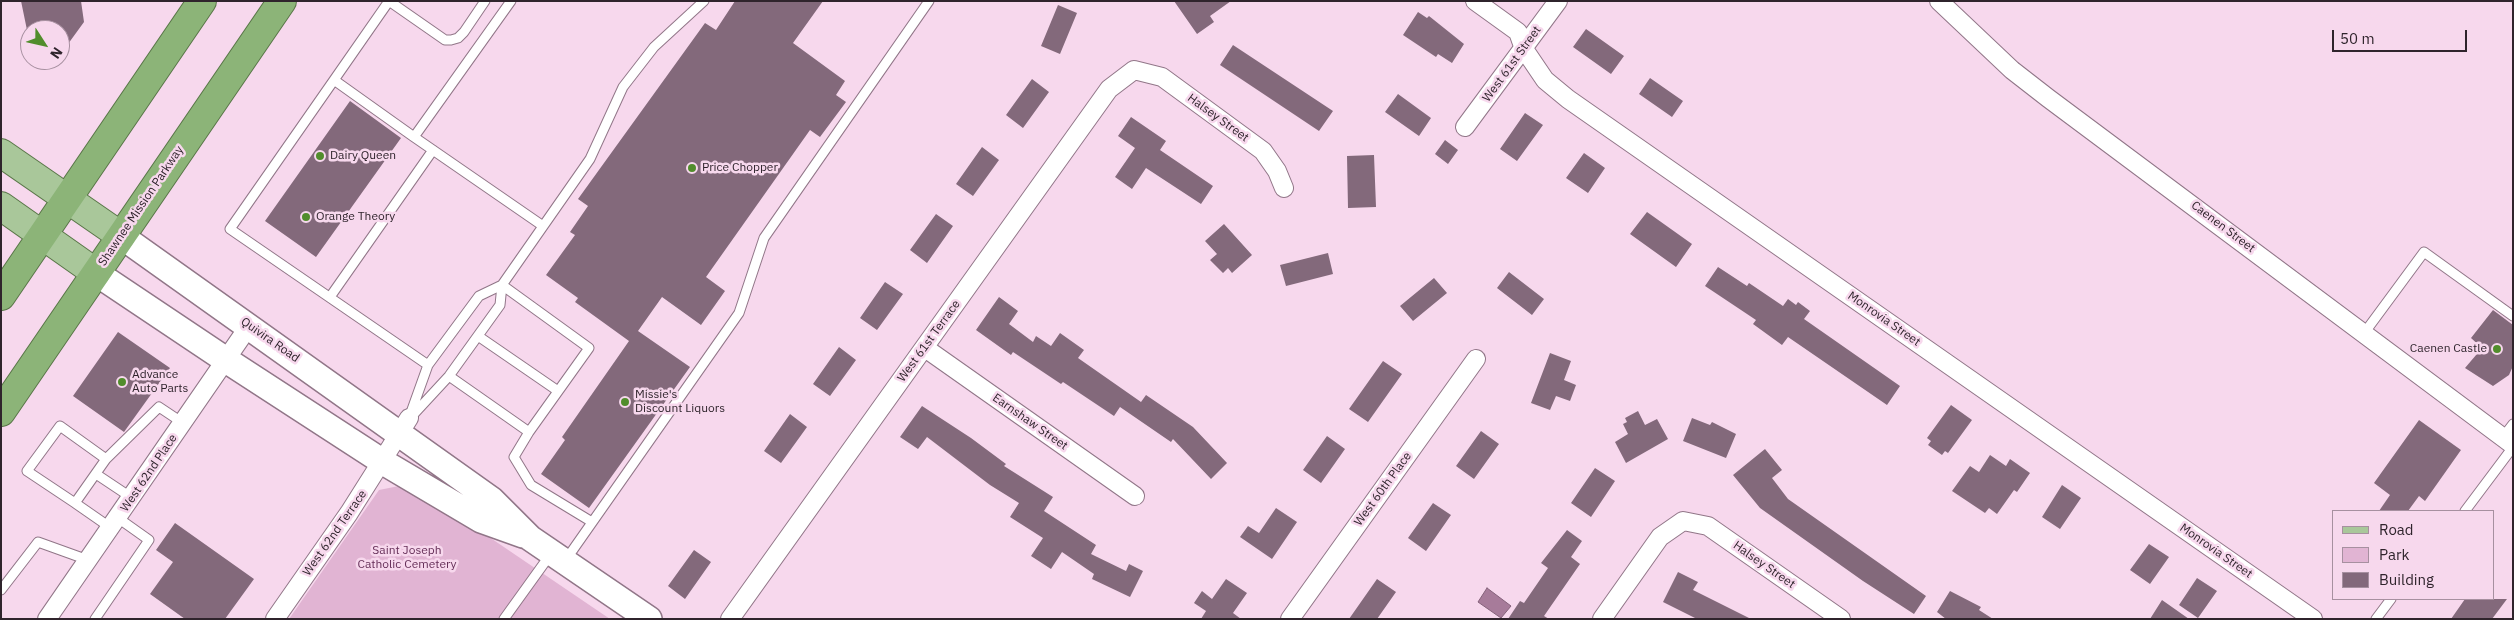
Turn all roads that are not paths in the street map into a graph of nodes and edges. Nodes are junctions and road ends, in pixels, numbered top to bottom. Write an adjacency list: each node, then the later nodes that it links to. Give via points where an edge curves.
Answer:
1 (202, 1): 19 (highway)
2 (282, 1): 23 (highway, Shawnee Mission Parkway)
3 (389, 1): 4 (lane, via 446,40 458,38); 13 (lane)
4 (485, 1)
5 (511, 1): 15 (lane)
6 (704, 1): 21 (lane, via 654,47 623,87 590,159)
7 (928, 1): 49 (lane, via 764,238 740,313)
8 (1475, 1): 11 (street, Monrovia Street, via 1518,32)
9 (1558, 1): 11 (street, West 61st Street)
10 (1939, 1): 30 (street, Caenen Street, via 2012,70)
11 (1524, 49): 14 (street, West 61st Street); 64 (street, Monrovia Street, via 1545,80 1568,99)
12 (1134, 70): 18 (street, Halsey Street, via 1162,77 1262,152 1277,171); 32 (street, West 61st Terrace, via 1109,89)
13 (334, 80): 15 (lane); 27 (lane, via 230,229)
14 (1465, 127)
15 (414, 137): 16 (lane)
16 (433, 150): 21 (lane); 27 (lane)
17 (1, 153): 19 (main road, Quivira Road)
18 (1284, 188)
19 (66, 199): 22 (highway); 23 (main road, Quivira Road)
20 (1, 206): 22 (main road, Quivira Road)
21 (543, 226): 25 (lane)
22 (43, 235): 24 (main road, Quivira Road); 26 (highway)
23 (120, 236): 24 (highway, Shawnee Mission Parkway); 29 (main road, Quivira Road)
24 (96, 273): 34 (main road, Quivira Road); 38 (highway, Shawnee Mission Parkway)
25 (502, 285): 31 (lane, via 500,305); 35 (lane, via 479,296); 37 (lane, via 589,348)
26 (1, 296)
27 (330, 297): 35 (lane)
28 (2513, 316): 30 (lane, via 2424,252)
29 (249, 326): 34 (street, West 62nd Place); 42 (main road, Quivira Road)
30 (2364, 332): 41 (street, Caenen Street)
31 (478, 336): 36 (lane); 37 (lane)
32 (925, 348): 45 (street, Earnshaw Street); 60 (street, West 61st Terrace)
33 (1476, 359): 61 (street, West 60th Place)
34 (226, 360): 39 (street, West 62nd Place); 42 (main road, Quivira Road)
35 (428, 365): 42 (lane)
36 (450, 376): 40 (lane); 42 (lane)
37 (558, 391): 40 (lane)
38 (1, 412)
39 (183, 423): 43 (lane, via 159,408); 46 (street, West 62nd Place)
40 (529, 432): 49 (lane, via 514,457 531,485)
41 (2510, 438): 48 (lane)
42 (396, 440): 51 (main road, Quivira Road, via 492,500 530,538); 57 (street, West 62nd Terrace)
43 (106, 459): 44 (lane); 47 (lane, via 60,426 27,471)
44 (96, 474): 46 (lane); 47 (lane)
45 (1135, 496)
46 (132, 498): 50 (street, West 62nd Place)
47 (74, 503): 50 (lane)
48 (2466, 510)
49 (592, 522): 51 (lane)
50 (114, 523): 52 (street, West 62nd Place); 56 (lane, via 149,540)
51 (558, 557): 58 (lane); 59 (main road, Quivira Road)
52 (89, 560): 53 (lane, via 38,542); 55 (street, West 62nd Place)
53 (1, 590)
54 (2390, 600): 65 (lane)
55 (49, 618)
56 (95, 619)
57 (275, 619)
58 (504, 619)
59 (649, 619)
60 (730, 619)
61 (1290, 619)
62 (1602, 619): 63 (street, Halsey Street, via 1660,537 1683,522 1708,526)
63 (1840, 619)
64 (2313, 619)
65 (2376, 619)

